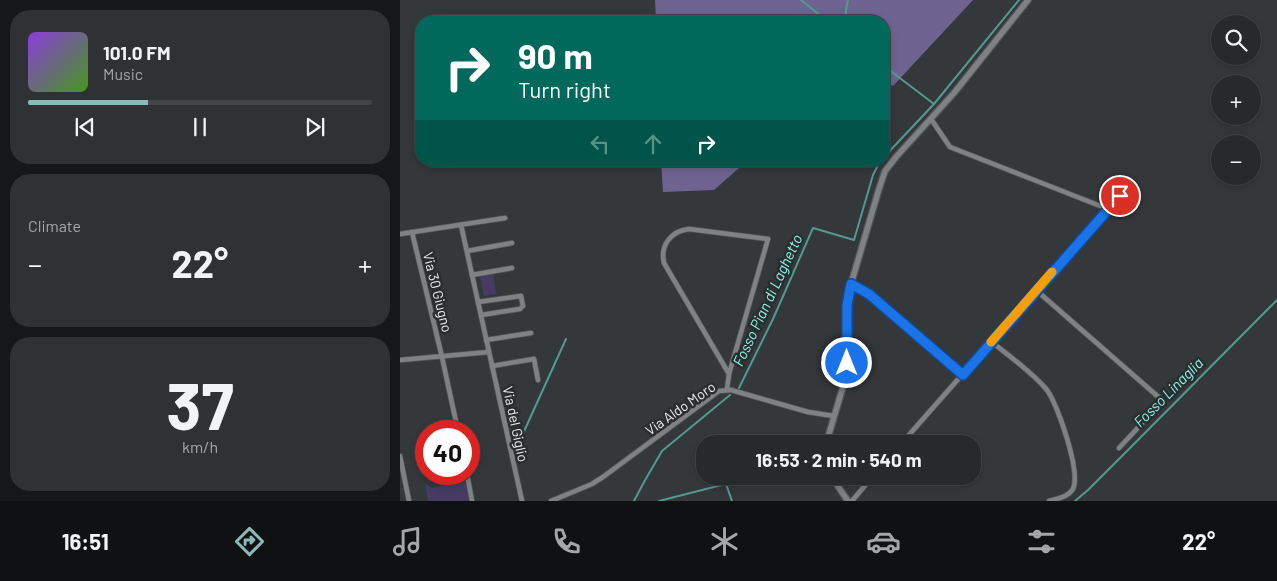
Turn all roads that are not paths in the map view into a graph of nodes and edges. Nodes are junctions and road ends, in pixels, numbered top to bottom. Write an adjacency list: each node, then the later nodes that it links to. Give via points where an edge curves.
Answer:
1 (1028, 0): 2 (street)
2 (931, 119): 3 (street); 6 (street, via 950,147)
3 (890, 165)
4 (888, 167): 15 (street)
5 (1132, 183): 6 (street)
6 (1108, 209): 16 (street)
7 (505, 218): 8 (street)
8 (461, 225): 9 (street); 12 (street, Via del Giglio)
9 (412, 232): 10 (street); 23 (street, Via 30 Giugno)
10 (400, 234)
11 (512, 243): 12 (street)
12 (467, 251): 14 (street, Via del Giglio)
13 (512, 268): 14 (street)
14 (472, 275): 17 (street, Via del Giglio)
15 (851, 284): 27 (street, via 869,294); 30 (street, via 847,305 846,371)
16 (1036, 290): 21 (street); 34 (street, via 1163,401)
17 (478, 302): 18 (street, Via del Giglio); 18 (street, via 522,296 523,306 520,309)
18 (481, 315): 20 (street, Via del Giglio)
19 (530, 333): 20 (street)
20 (486, 340): 22 (street, Via del Giglio)
21 (992, 342): 27 (street); 45 (street, via 1048,391 1067,437 1075,481 1073,489 1063,497)
22 (489, 352): 23 (street); 25 (street, Via del Giglio)
23 (442, 357): 24 (street); 31 (street, Via 30 Giugno)
24 (400, 360)
25 (492, 366): 28 (street, via 534,359); 41 (street, Via del Giglio)
26 (729, 374): 26 (street, via 768,239 681,230 666,243 662,253 664,263); 29 (street)
27 (963, 375): 33 (street)
28 (538, 380)
29 (727, 389): 30 (street, Via Aldo Moro); 42 (street, Via Aldo Moro, via 713,395 592,484)
30 (834, 416): 32 (street)
31 (456, 420)
32 (829, 435)
33 (909, 435)
34 (1119, 448)
35 (400, 456): 39 (street)
36 (468, 485): 40 (street)
37 (837, 485): 43 (street)
38 (865, 485): 44 (street)
39 (409, 501)
40 (472, 501)
41 (522, 501)
42 (551, 501)
43 (848, 501)
44 (852, 501)
45 (1049, 501)

